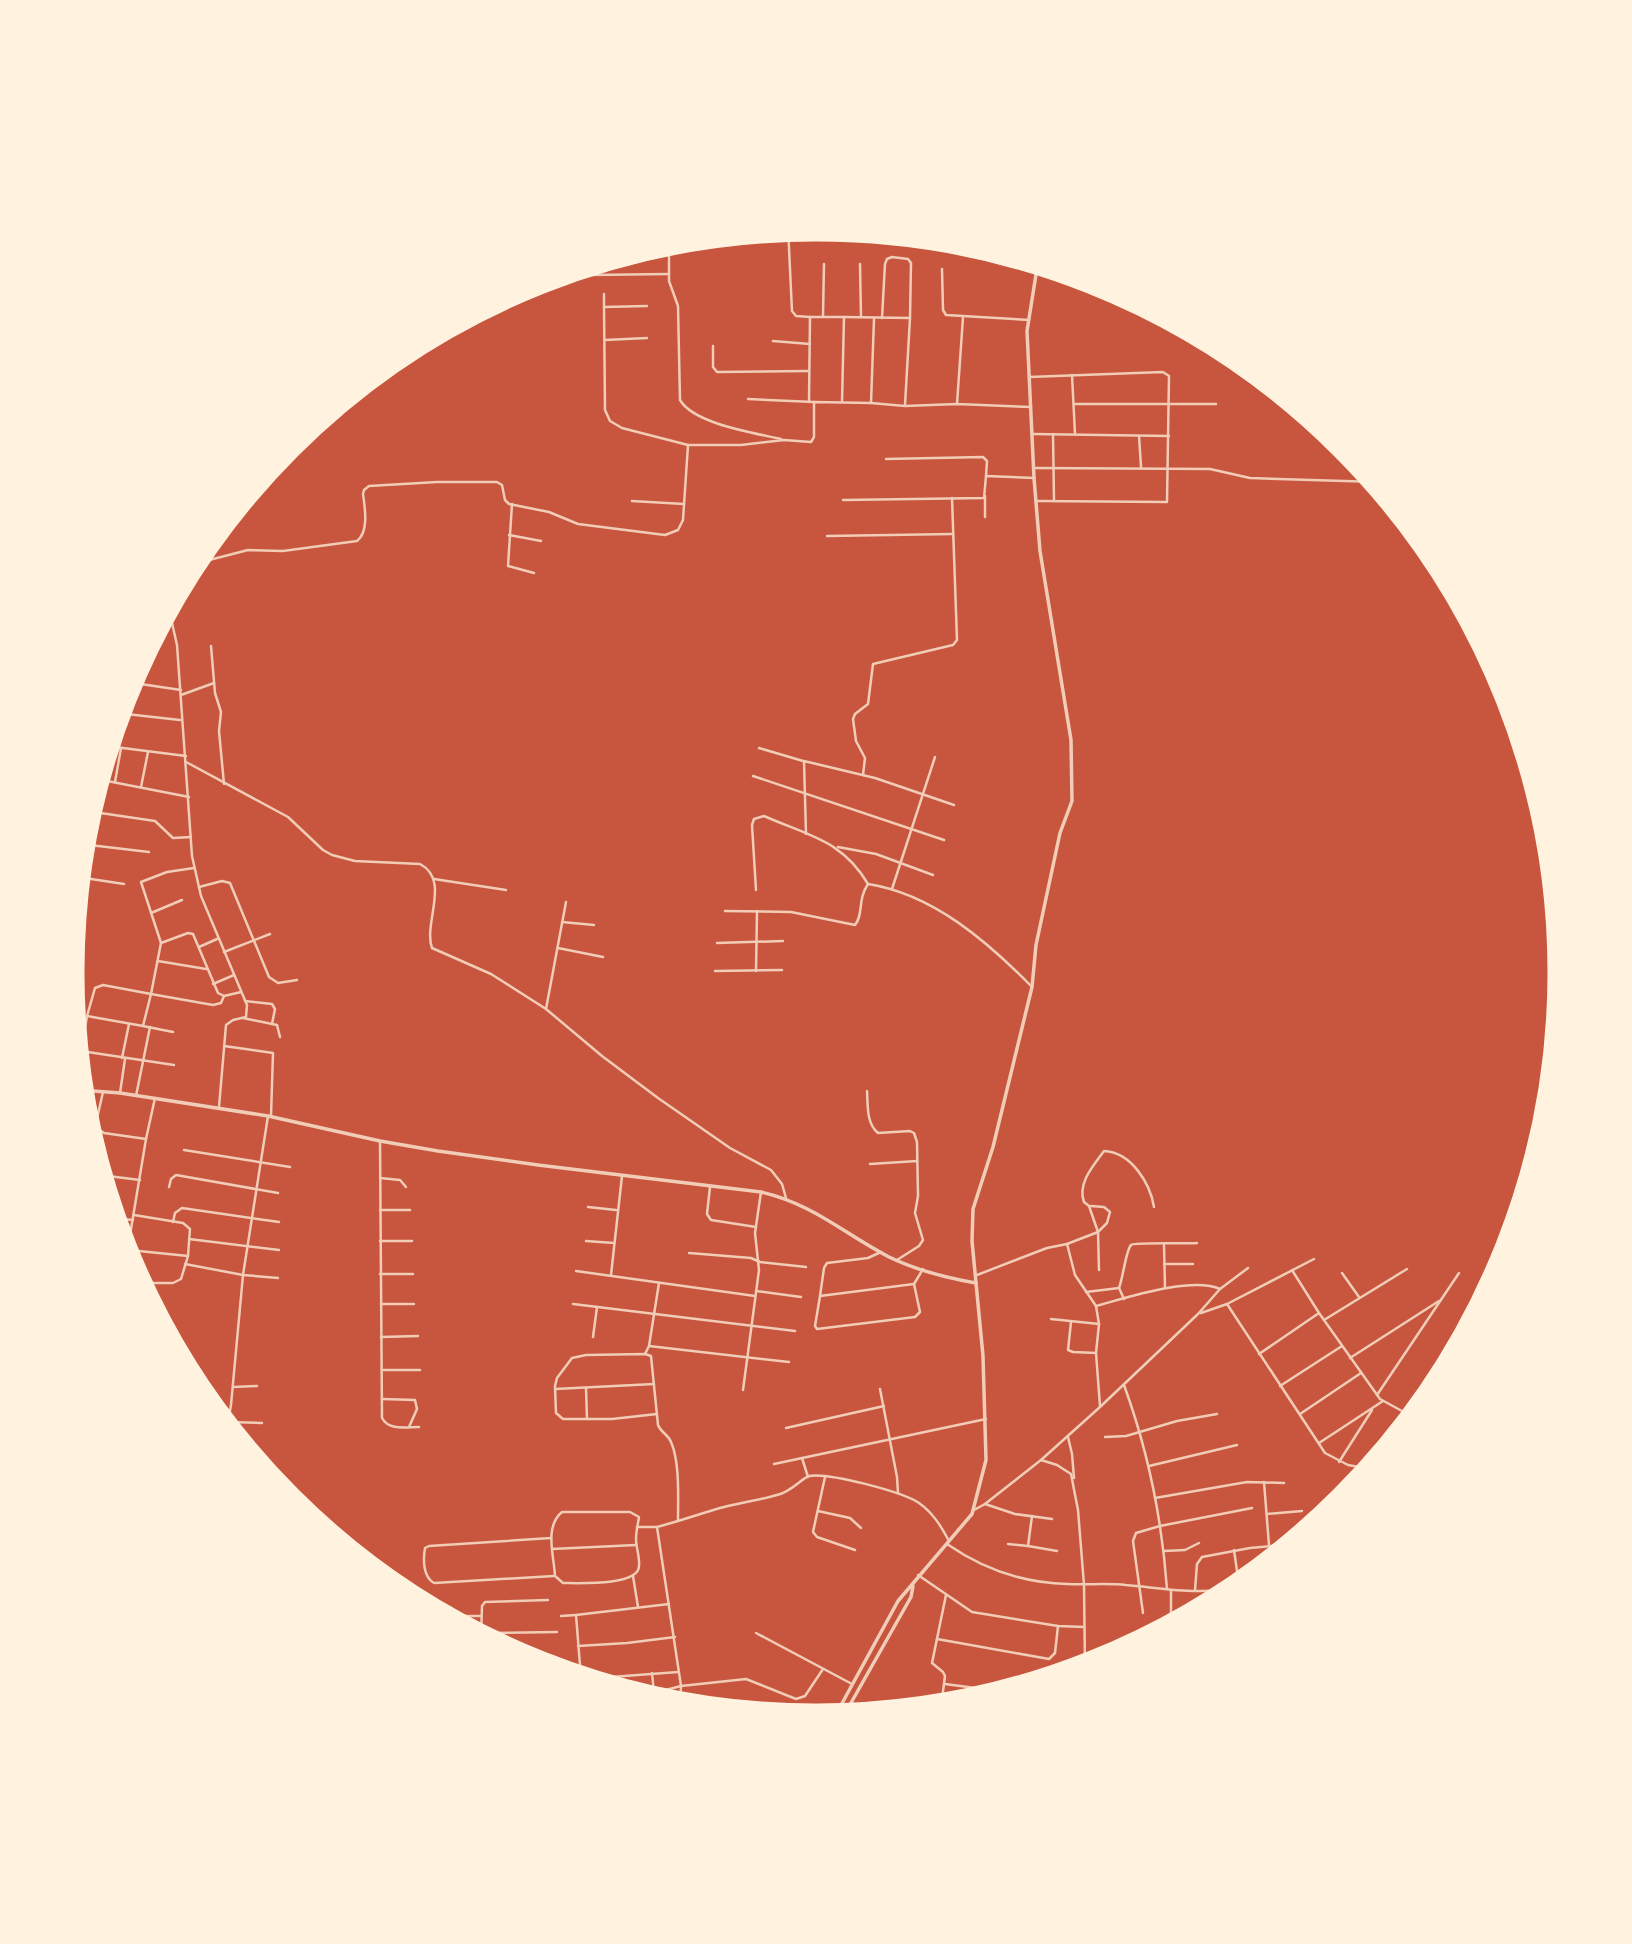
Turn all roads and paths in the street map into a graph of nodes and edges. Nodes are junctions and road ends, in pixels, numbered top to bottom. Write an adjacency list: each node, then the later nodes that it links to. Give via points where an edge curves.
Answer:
1 (788, 238): 12 (street, via 792,311)
2 (668, 252): 7 (street)
3 (824, 264): 13 (street)
4 (860, 264): 15 (street)
5 (943, 269): 16 (street, via 944,313)
6 (1037, 271): 20 (street)
7 (669, 274): 8 (street); 45 (street, via 678,306 683,405 700,416)
8 (590, 275)
9 (604, 294): 11 (street)
10 (648, 306): 11 (street)
11 (604, 307): 22 (street)
12 (810, 317): 13 (street); 24 (street)
13 (823, 317): 14 (street)
14 (844, 317): 15 (street); 32 (street)
15 (861, 317): 17 (street)
16 (963, 317): 20 (street); 35 (street)
17 (874, 318): 18 (street); 34 (street)
18 (881, 318): 19 (street); 19 (street, via 885,264 890,257 911,263)
19 (910, 318): 38 (street)
20 (1029, 320): 28 (street)
21 (647, 338): 22 (street)
22 (604, 340): 46 (street, via 605,410 610,421)
23 (773, 341): 24 (street)
24 (810, 344): 26 (street)
25 (713, 346): 26 (street, via 717,372)
26 (809, 371): 30 (street)
27 (1072, 375): 28 (street); 33 (street, via 1166,373); 36 (street)
28 (1029, 377): 39 (street)
29 (748, 399): 30 (street)
30 (809, 402): 31 (street)
31 (814, 402): 32 (street); 45 (street, via 813,441)
32 (842, 402): 34 (street)
33 (1169, 402): 36 (street); 37 (street); 44 (street)
34 (871, 403): 38 (street)
35 (957, 404): 38 (street); 39 (street)
36 (1073, 404): 42 (street)
37 (1216, 404)
38 (905, 406)
39 (1031, 407): 40 (street)
40 (1032, 433): 41 (street); 48 (street)
41 (1053, 434): 42 (street); 49 (street)
42 (1075, 434): 43 (street)
43 (1139, 436): 44 (street); 50 (street)
44 (1169, 436): 51 (street)
45 (784, 440): 46 (street)
46 (688, 445): 62 (street)
47 (886, 459): 52 (street, via 983,457)
48 (1034, 468): 49 (street); 53 (street)
49 (1053, 468): 50 (street); 60 (street)
50 (1141, 468): 51 (street)
51 (1169, 468): 54 (street, via 1250,478); 60 (street, via 1165,503)
52 (986, 476): 53 (street); 55 (street)
53 (1034, 478): 59 (street)
54 (1364, 482)
55 (985, 496): 56 (street); 63 (street)
56 (952, 498): 57 (street); 64 (street)
57 (843, 500)
58 (632, 501): 62 (street)
59 (1035, 501): 60 (street); 141 (street, via 1071,740 1072,801 1060,833 1036,944)
60 (1054, 501)
61 (512, 504): 62 (street, via 578,524 665,535 681,526); 65 (street); 68 (street, via 505,500 497,482 369,486 363,494 364,531 357,541 240,552)
62 (684, 504)
63 (985, 517)
64 (954, 534): 66 (street); 86 (street, via 957,640 953,645 873,664 868,704 853,719 856,741 864,755)
65 (509, 536): 67 (street); 69 (street, via 508,566)
66 (827, 536)
67 (541, 541)
68 (205, 561)
69 (534, 573)
70 (172, 618): 74 (street)
71 (211, 646): 72 (street)
72 (214, 683): 75 (street); 90 (street, via 221,712)
73 (139, 684): 74 (street)
74 (180, 690): 75 (street)
75 (181, 695): 77 (street)
76 (128, 714): 77 (street)
77 (181, 720): 82 (street)
78 (117, 747): 79 (street)
79 (121, 748): 81 (street); 89 (street)
80 (760, 748): 84 (street)
81 (148, 752): 82 (street); 91 (street)
82 (186, 756): 85 (street)
83 (934, 757): 93 (street)
84 (804, 761): 86 (street); 92 (street)
85 (186, 762): 90 (street); 94 (street)
86 (863, 775): 93 (street)
87 (753, 776): 92 (street)
88 (106, 781): 89 (street)
89 (115, 782): 91 (street)
90 (224, 785): 108 (street, via 288,817 332,855 355,861 420,864)
91 (141, 787): 94 (street)
92 (804, 795): 97 (street); 98 (street)
93 (923, 796): 95 (street); 97 (street)
94 (189, 797): 99 (street)
95 (954, 805)
96 (99, 813): 99 (street, via 155,821 173,838)
97 (912, 829): 100 (street); 104 (street)
98 (806, 834): 102 (street); 114 (street, via 764,816 754,819)
99 (191, 837): 105 (street)
100 (944, 840)
101 (92, 845): 103 (street)
102 (835, 846): 104 (street); 110 (street)
103 (149, 852)
104 (901, 864): 106 (street); 112 (street)
105 (194, 868): 111 (street); 119 (street, via 141,882)
106 (933, 875)
107 (87, 878): 109 (street)
108 (434, 879): 113 (street); 146 (street, via 432,948 491,974)
109 (124, 884)
110 (868, 884): 112 (street); 118 (street, via 861,894 855,925 791,912)
111 (199, 887): 123 (street); 124 (street, via 230,883)
112 (892, 889): 141 (street, via 928,902 997,953)
113 (506, 890)
114 (756, 890)
115 (182, 900): 119 (street)
116 (566, 902): 120 (street)
117 (725, 911): 118 (street)
118 (757, 911): 126 (street)
119 (150, 913): 127 (street)
120 (562, 922): 121 (street); 130 (street)
121 (594, 925)
122 (270, 934): 124 (street)
123 (217, 939): 129 (street); 131 (street)
124 (254, 940): 131 (street); 139 (street, via 273,980)
125 (782, 941): 126 (street)
126 (756, 942): 128 (street); 137 (street)
127 (161, 943): 129 (street, via 188,933); 133 (street)
128 (717, 943)
129 (199, 947): 134 (street)
130 (558, 948): 132 (street); 146 (street)
131 (224, 953): 138 (street)
132 (603, 957)
133 (158, 961): 134 (street); 143 (street)
134 (208, 970): 140 (street)
135 (782, 970): 137 (street)
136 (715, 971): 137 (street)
137 (756, 971)
138 (234, 975): 140 (street); 142 (street)
139 (297, 980)
140 (213, 984): 144 (street)
141 (1032, 987): 237 (street, via 973,1209)
142 (242, 992): 144 (street); 145 (street)
143 (151, 995): 144 (street, via 213,1005 221,1003); 147 (street, via 100,986 95,988); 151 (street)
144 (224, 996)
145 (245, 1001): 148 (street); 150 (street, via 272,1004)
146 (547, 1009): 188 (street, via 657,1098 771,1170)
147 (87, 1016): 149 (street); 154 (street)
148 (243, 1018): 150 (street); 156 (street, via 228,1022)
149 (129, 1024): 151 (street); 158 (street)
150 (272, 1024): 155 (street, via 278,1026)
151 (143, 1026): 152 (street)
152 (150, 1027): 153 (street); 159 (street)
153 (173, 1032)
154 (84, 1036)
155 (281, 1037)
156 (224, 1046): 167 (street); 168 (street, via 273,1053)
157 (85, 1052): 158 (street)
158 (124, 1058): 159 (street); 164 (street)
159 (143, 1062): 160 (street); 165 (street)
160 (174, 1065)
161 (91, 1091): 163 (street)
162 (867, 1091): 174 (street, via 872,1127 878,1133 914,1133)
163 (103, 1092): 164 (street); 169 (street)
164 (120, 1093): 165 (street)
165 (136, 1096): 166 (street)
166 (155, 1098): 167 (street); 171 (street)
167 (219, 1109): 168 (street)
168 (270, 1116): 172 (street); 175 (street)
169 (96, 1121)
170 (98, 1129): 171 (street)
171 (146, 1139): 181 (street)
172 (380, 1141): 179 (street); 180 (street)
173 (184, 1150): 175 (street)
174 (917, 1161): 176 (street); 219 (street, via 915,1213 923,1240)
175 (262, 1164): 177 (street); 185 (street)
176 (870, 1164)
177 (289, 1167)
178 (110, 1176): 181 (street)
179 (622, 1176): 182 (street); 194 (street)
180 (380, 1178): 184 (street, via 400,1180); 192 (street)
181 (140, 1180): 195 (street)
182 (710, 1185): 186 (street); 201 (street, via 708,1218)
183 (169, 1187): 185 (street, via 176,1175)
184 (406, 1187)
185 (257, 1191): 187 (street); 197 (street)
186 (761, 1192): 188 (street); 201 (street)
187 (278, 1193)
188 (786, 1198): 215 (street)
189 (1089, 1206): 191 (street, via 1081,1191 1091,1169 1108,1150 1137,1169); 202 (street); 202 (street, via 1110,1212)
190 (588, 1207): 194 (street)
191 (1154, 1207)
192 (380, 1210): 193 (street); 205 (street)
193 (410, 1210)
194 (617, 1210): 208 (street)
195 (134, 1215): 198 (street); 199 (street)
196 (124, 1219): 198 (street)
197 (251, 1219): 199 (street, via 182,1208); 200 (street); 212 (street)
198 (133, 1220): 203 (street)
199 (173, 1222): 204 (street, via 187,1224)
200 (279, 1222)
201 (756, 1227): 220 (street)
202 (1098, 1231): 210 (street); 228 (street)
203 (130, 1235)
204 (189, 1239): 212 (street); 217 (street)
205 (380, 1241): 206 (street); 234 (street)
206 (412, 1241)
207 (586, 1241): 208 (street)
208 (614, 1243): 236 (street)
209 (1197, 1243): 211 (street)
210 (1067, 1244): 237 (street); 246 (street, via 1074,1275)
211 (1164, 1245): 222 (street); 243 (street, via 1132,1244)
212 (247, 1247): 213 (street); 235 (street)
213 (279, 1251)
214 (136, 1252): 217 (street)
215 (881, 1252): 219 (street); 248 (street, via 827,1263)
216 (689, 1253): 220 (street)
217 (188, 1256): 221 (street)
218 (1314, 1259): 229 (street)
219 (897, 1260): 226 (street)
220 (760, 1262): 224 (street); 247 (street)
221 (185, 1264): 235 (street); 239 (street, via 178,1281)
222 (1164, 1264): 223 (street); 244 (street)
223 (1193, 1264)
224 (806, 1267)
225 (1248, 1268): 245 (street)
226 (923, 1269): 241 (street); 242 (street)
227 (1407, 1269): 250 (street)
228 (1099, 1270)
229 (1292, 1270): 256 (street); 259 (street)
230 (576, 1271): 236 (street)
231 (413, 1273): 234 (street)
232 (1342, 1273): 250 (street)
233 (1459, 1273): 252 (street)
234 (380, 1274): 253 (street)
235 (243, 1275): 238 (street); 286 (street)
236 (611, 1275): 240 (street)
237 (977, 1275): 241 (street)
238 (278, 1278)
239 (149, 1282)
240 (659, 1283): 247 (street); 260 (street)
241 (976, 1283): 302 (street)
242 (914, 1284): 248 (street); 248 (street, via 920,1312 915,1317 817,1329)
243 (1119, 1287): 246 (street); 251 (street)
244 (1165, 1289): 245 (street); 251 (street)
245 (1220, 1289): 261 (street)
246 (1086, 1292): 257 (street)
247 (756, 1294): 249 (street); 266 (street)
248 (820, 1296)
249 (801, 1297)
250 (1359, 1297): 263 (street)
251 (1124, 1299): 257 (street)
252 (1441, 1300): 277 (street); 291 (street)
253 (381, 1304): 254 (street); 269 (street)
254 (414, 1304)
255 (573, 1304): 258 (street)
256 (1227, 1304): 261 (street); 275 (street)
257 (1096, 1306): 265 (street)
258 (597, 1307): 260 (street); 270 (street)
259 (1319, 1313): 263 (street); 275 (street)
260 (654, 1314): 266 (street); 271 (street)
261 (1198, 1314): 283 (street)
262 (1051, 1319): 264 (street)
263 (1324, 1320): 272 (street)
264 (1072, 1322): 265 (street); 273 (street, via 1068,1350)
265 (1099, 1324): 273 (street)
266 (752, 1326): 267 (street); 276 (street)
267 (795, 1331)
268 (418, 1336): 269 (street)
269 (381, 1337): 279 (street)
270 (593, 1337)
271 (649, 1346): 274 (street); 276 (street)
272 (1342, 1346): 277 (street); 285 (street)
273 (1096, 1353): 296 (street)
274 (645, 1354): 282 (street, via 652,1359); 288 (street, via 572,1358 557,1378)
275 (1259, 1354): 285 (street)
276 (748, 1356): 278 (street); 290 (street)
277 (1350, 1358): 281 (street)
278 (789, 1362)
279 (382, 1370): 280 (street); 292 (street)
280 (420, 1370)
281 (1361, 1373): 291 (street); 300 (street)
282 (654, 1384): 287 (street); 299 (street)
283 (1124, 1385): 296 (street); 309 (street)
284 (257, 1386): 286 (street)
285 (1280, 1386): 300 (street)
286 (233, 1387): 301 (street)
287 (586, 1388): 288 (street); 303 (street)
288 (555, 1389): 303 (street, via 559,1417)
289 (880, 1389): 294 (street)
290 (743, 1390)
291 (1377, 1395): 293 (street)
292 (382, 1399): 306 (street, via 387,1424); 306 (street, via 415,1400 417,1409)
293 (1383, 1401): 295 (street); 297 (street)
294 (884, 1406): 308 (street); 312 (street)
295 (1374, 1407): 313 (street); 317 (street)
296 (1100, 1408): 310 (street)
297 (1405, 1413)
298 (1217, 1414): 309 (street)
299 (657, 1415): 303 (street); 336 (street, via 675,1454)
300 (1300, 1415): 313 (street)
301 (229, 1416)
302 (986, 1419): 312 (street); 332 (street, via 986,1460)
303 (587, 1420)
304 (234, 1422): 305 (street)
305 (262, 1423)
306 (409, 1427): 307 (street)
307 (419, 1427)
308 (786, 1428)
309 (1141, 1432): 311 (street); 319 (street)
310 (1068, 1437): 316 (street); 323 (street)
311 (1105, 1437)
312 (890, 1439): 315 (street); 326 (street)
313 (1319, 1444): 317 (street)
314 (1237, 1445): 319 (street)
315 (802, 1458): 318 (street); 321 (street)
316 (1041, 1460): 323 (street, via 1065,1468); 328 (street)
317 (1339, 1462): 320 (street)
318 (774, 1464)
319 (1149, 1466): 327 (street)
320 (1360, 1467)
321 (807, 1477): 322 (street); 336 (street, via 780,1495)
322 (825, 1477): 326 (street); 330 (street)
323 (1074, 1479): 359 (street)
324 (1264, 1482): 325 (street); 327 (street); 333 (street)
325 (1284, 1483)
326 (898, 1493): 342 (street, via 928,1511)
327 (1155, 1498): 337 (street)
328 (985, 1504): 332 (street); 334 (street)
329 (1252, 1508): 337 (street)
330 (818, 1511): 340 (street, via 850,1518); 350 (street, via 813,1532 817,1537)
331 (1301, 1511): 333 (street)
332 (973, 1512): 342 (street)
333 (1267, 1514): 346 (street)
334 (1032, 1516): 335 (street); 348 (street)
335 (1052, 1519)
336 (678, 1520): 339 (street)
337 (1160, 1526): 353 (street); 360 (street, via 1133,1537)
338 (637, 1527): 339 (street); 341 (street, via 639,1517 629,1512 562,1511 554,1518); 345 (street)
339 (657, 1527): 366 (street)
340 (862, 1528)
341 (551, 1538): 349 (street); 356 (street, via 429,1546 424,1553 425,1570 434,1583)
342 (948, 1542): 355 (street); 359 (street, via 970,1560 997,1572)
343 (1009, 1544): 348 (street)
344 (1199, 1544): 353 (street)
345 (636, 1545): 349 (street); 357 (street, via 640,1568)
346 (1269, 1545): 347 (street); 351 (street)
347 (1278, 1545)
348 (1028, 1546): 352 (street)
349 (552, 1549): 356 (street)
350 (855, 1550)
351 (1234, 1550): 354 (street); 362 (street, via 1199,1559)
352 (1056, 1551)
353 (1164, 1551): 361 (street)
354 (1239, 1574)
355 (918, 1575): 358 (street); 364 (street)
356 (555, 1576): 357 (street, via 563,1583)
357 (634, 1576): 367 (street)
358 (914, 1584): 389 (street, via 898,1601); 398 (street)
359 (1084, 1585): 360 (street); 376 (street)
360 (1138, 1586): 361 (street); 368 (street)
361 (1169, 1590): 362 (street); 373 (street)
362 (1195, 1590): 363 (street)
363 (1215, 1590)
364 (946, 1595): 374 (street, via 972,1612); 381 (street)
365 (548, 1600): 371 (street, via 485,1602)
366 (669, 1604): 367 (street); 380 (street)
367 (638, 1607): 369 (street)
368 (1143, 1613)
369 (576, 1615): 372 (street); 382 (street)
370 (461, 1616): 371 (street)
371 (481, 1616): 375 (street)
372 (561, 1616)
373 (1171, 1616)
374 (1058, 1626): 376 (street); 381 (street, via 1055,1653 1049,1659)
375 (482, 1627)
376 (1085, 1627): 383 (street)
377 (557, 1632): 379 (street)
378 (756, 1633): 385 (street)
379 (496, 1634)
380 (675, 1637): 382 (street); 386 (street)
381 (937, 1639): 390 (street, via 932,1663 946,1676)
382 (578, 1646): 384 (street)
383 (1085, 1656)
384 (581, 1668)
385 (823, 1669): 389 (street); 391 (street, via 805,1696 796,1699 746,1679)
386 (679, 1672): 387 (street); 391 (street)
387 (652, 1673): 388 (street); 392 (street)
388 (609, 1677)
389 (852, 1684): 397 (street)
390 (944, 1684): 393 (street); 396 (street)
391 (681, 1686): 394 (street); 395 (street)
392 (654, 1688)
393 (978, 1688)
394 (663, 1691)
395 (681, 1694)
396 (942, 1696)
397 (840, 1707)
398 (849, 1707)

